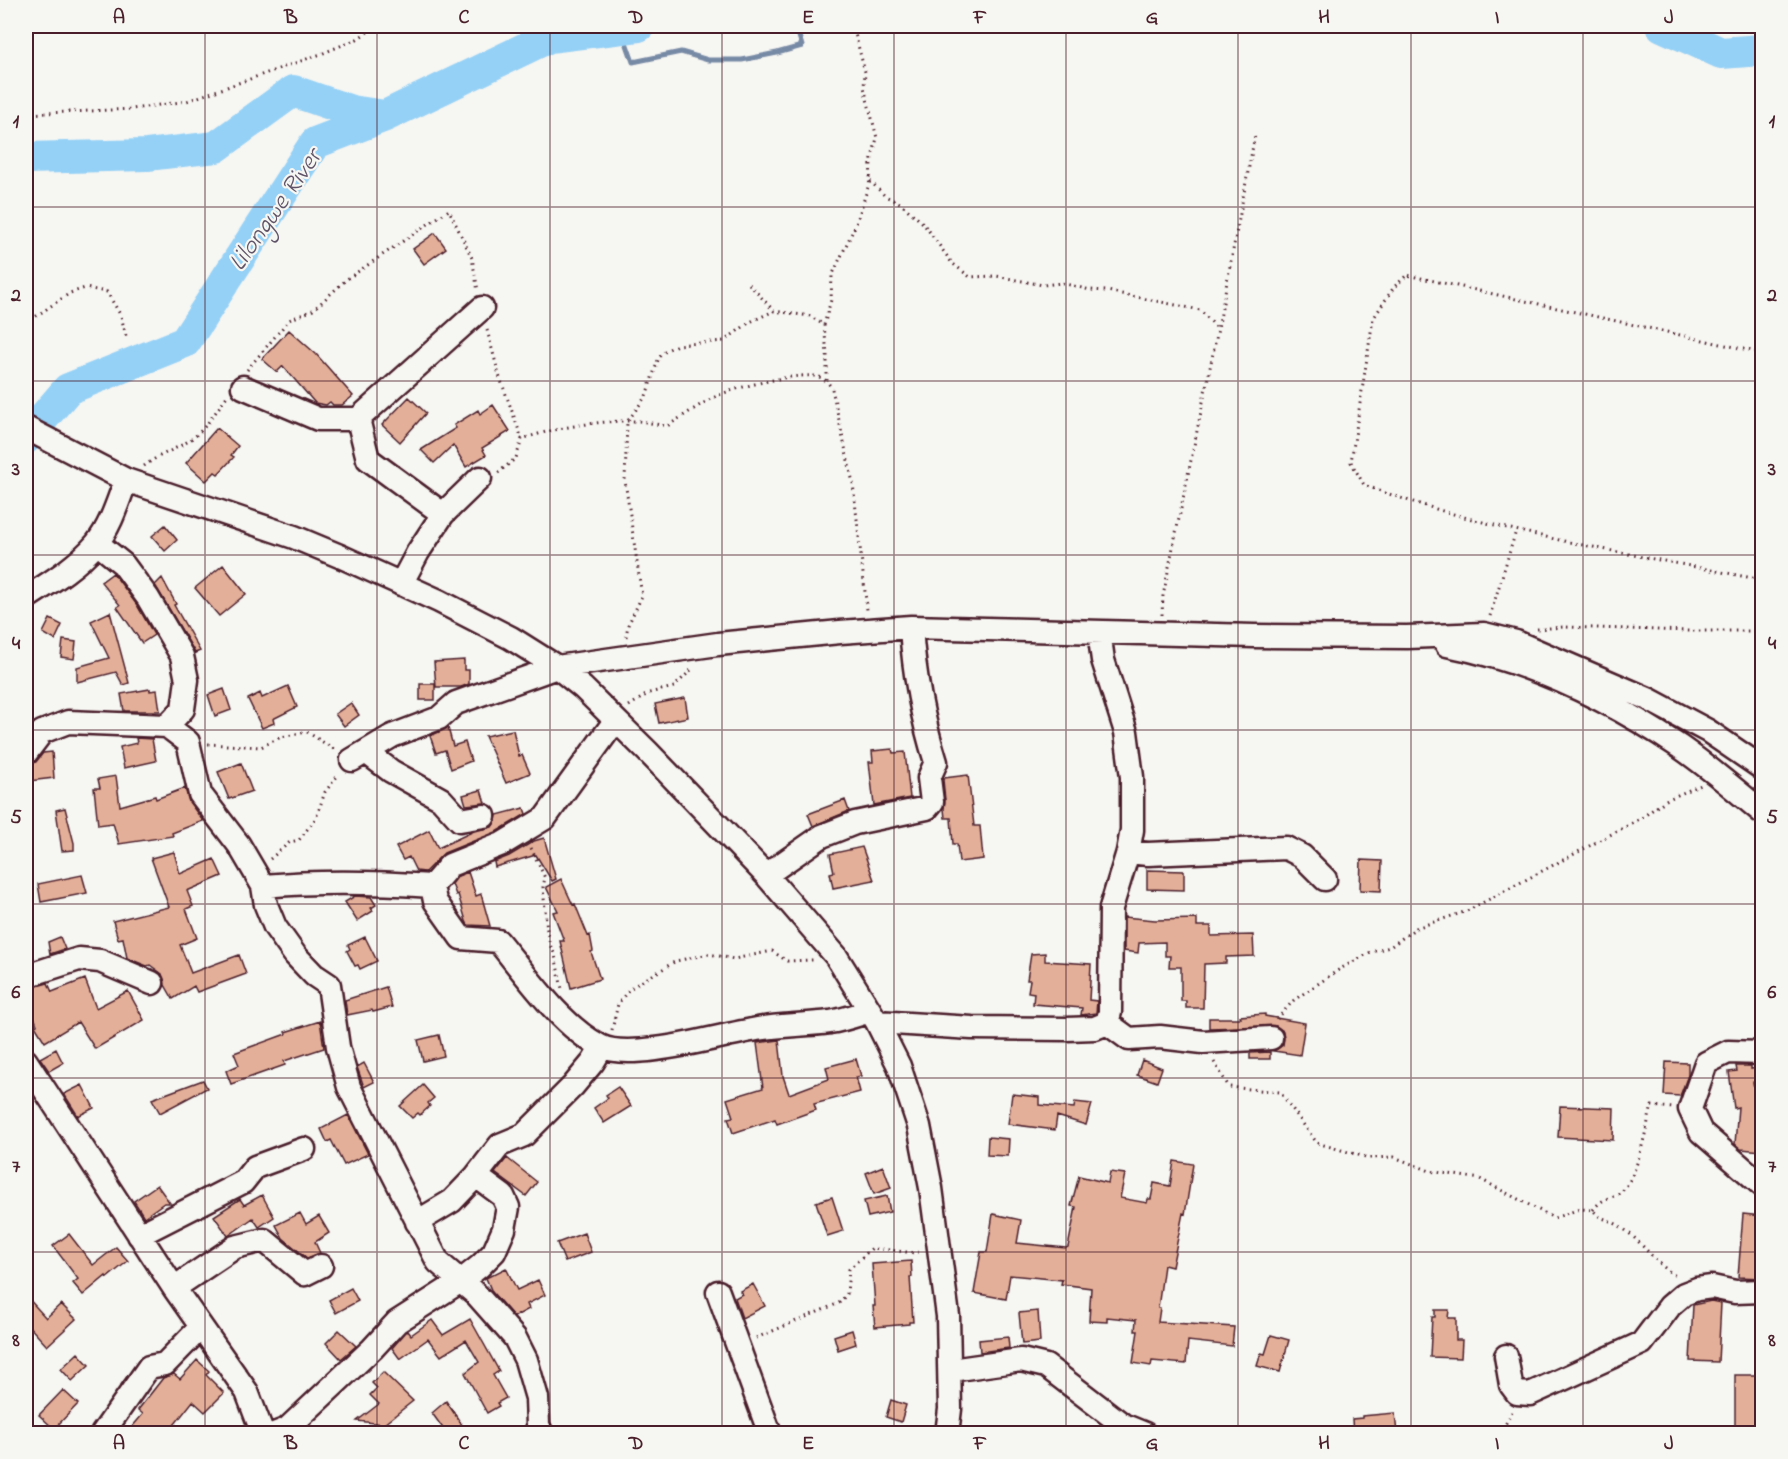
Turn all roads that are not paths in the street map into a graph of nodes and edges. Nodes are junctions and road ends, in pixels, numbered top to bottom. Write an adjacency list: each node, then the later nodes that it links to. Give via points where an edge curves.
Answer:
1 (482, 308): 3 (street)
2 (238, 386): 3 (street, via 318,419)
3 (358, 419): 7 (street, via 368,459)
4 (26, 428): 6 (street)
5 (485, 479): 7 (street)
6 (126, 480): 8 (street); 9 (street, via 294,537)
7 (443, 514): 9 (street)
8 (97, 543): 10 (street, via 64,574); 16 (street, via 123,564 182,656 187,680 183,709)
9 (401, 584): 14 (street, via 512,638)
10 (26, 598)
11 (911, 627): 12 (street); 14 (street, via 718,644); 22 (street, via 925,729 936,762 929,778 932,802 927,808 855,823 822,836)
12 (1099, 632): 13 (street); 21 (street, via 1102,660 1126,732 1132,777)
13 (1407, 637): 18 (street, via 1484,634 1526,646 1648,699 1708,731); 19 (street, via 1477,651 1548,677 1622,711 1681,748)
14 (557, 668): 15 (street); 20 (street, via 456,703 439,718 392,736 359,756 441,799 460,820)
15 (615, 720): 22 (street); 25 (street, via 545,818 502,844 450,865)
16 (167, 726): 17 (street, via 68,722 42,732); 24 (street, via 188,742 200,794 239,845)
17 (26, 753)
18 (1762, 768)
19 (1762, 812)
20 (484, 816)
21 (1128, 852): 23 (street, via 1286,848 1302,856); 29 (street, via 1111,908)
22 (766, 875): 28 (street, via 832,951)
23 (1325, 879)
24 (263, 886): 25 (street, via 310,882); 38 (street, via 275,927 295,955 329,985 348,1087)
25 (432, 886): 31 (street, via 435,901 461,938 498,941 544,997 583,1036)
26 (26, 976): 27 (street, via 90,960)
27 (152, 983)
28 (873, 1017): 29 (street, via 972,1028 1095,1028); 31 (street, via 759,1029 629,1052); 47 (street, via 899,1066 919,1126 940,1247)
29 (1107, 1023): 30 (street, via 1129,1039)
30 (1271, 1038)
31 (602, 1047): 36 (street, via 544,1117 525,1135 500,1145)
32 (1762, 1053): 37 (street, via 1728,1052 1706,1063 1690,1109 1701,1132)
33 (26, 1061): 34 (street)
34 (35, 1093): 39 (street)
35 (304, 1149): 39 (street, via 255,1167 243,1182)
36 (476, 1176): 38 (street, via 452,1201); 41 (street, via 502,1196 508,1208 494,1252)
37 (1762, 1185)
38 (417, 1222): 41 (street, via 438,1262)
39 (139, 1235): 42 (street)
40 (321, 1266): 42 (street, via 304,1274 264,1240 235,1247)
41 (461, 1281): 50 (street, via 397,1322 287,1430); 51 (street, via 515,1338 537,1398)
42 (174, 1288): 45 (street)
43 (1762, 1291): 46 (street, via 1735,1292 1712,1287 1684,1294 1642,1342 1530,1394 1517,1393 1510,1385)
44 (718, 1292): 52 (street)
45 (201, 1327): 48 (street, via 165,1364 149,1367); 49 (street, via 247,1392)
46 (1506, 1356)
47 (951, 1370): 53 (street); 54 (street, via 1021,1360 1046,1366 1123,1425)
48 (102, 1434)
49 (263, 1434)
50 (274, 1434)
51 (542, 1434)
52 (770, 1434)
53 (947, 1434)
54 (1145, 1434)

